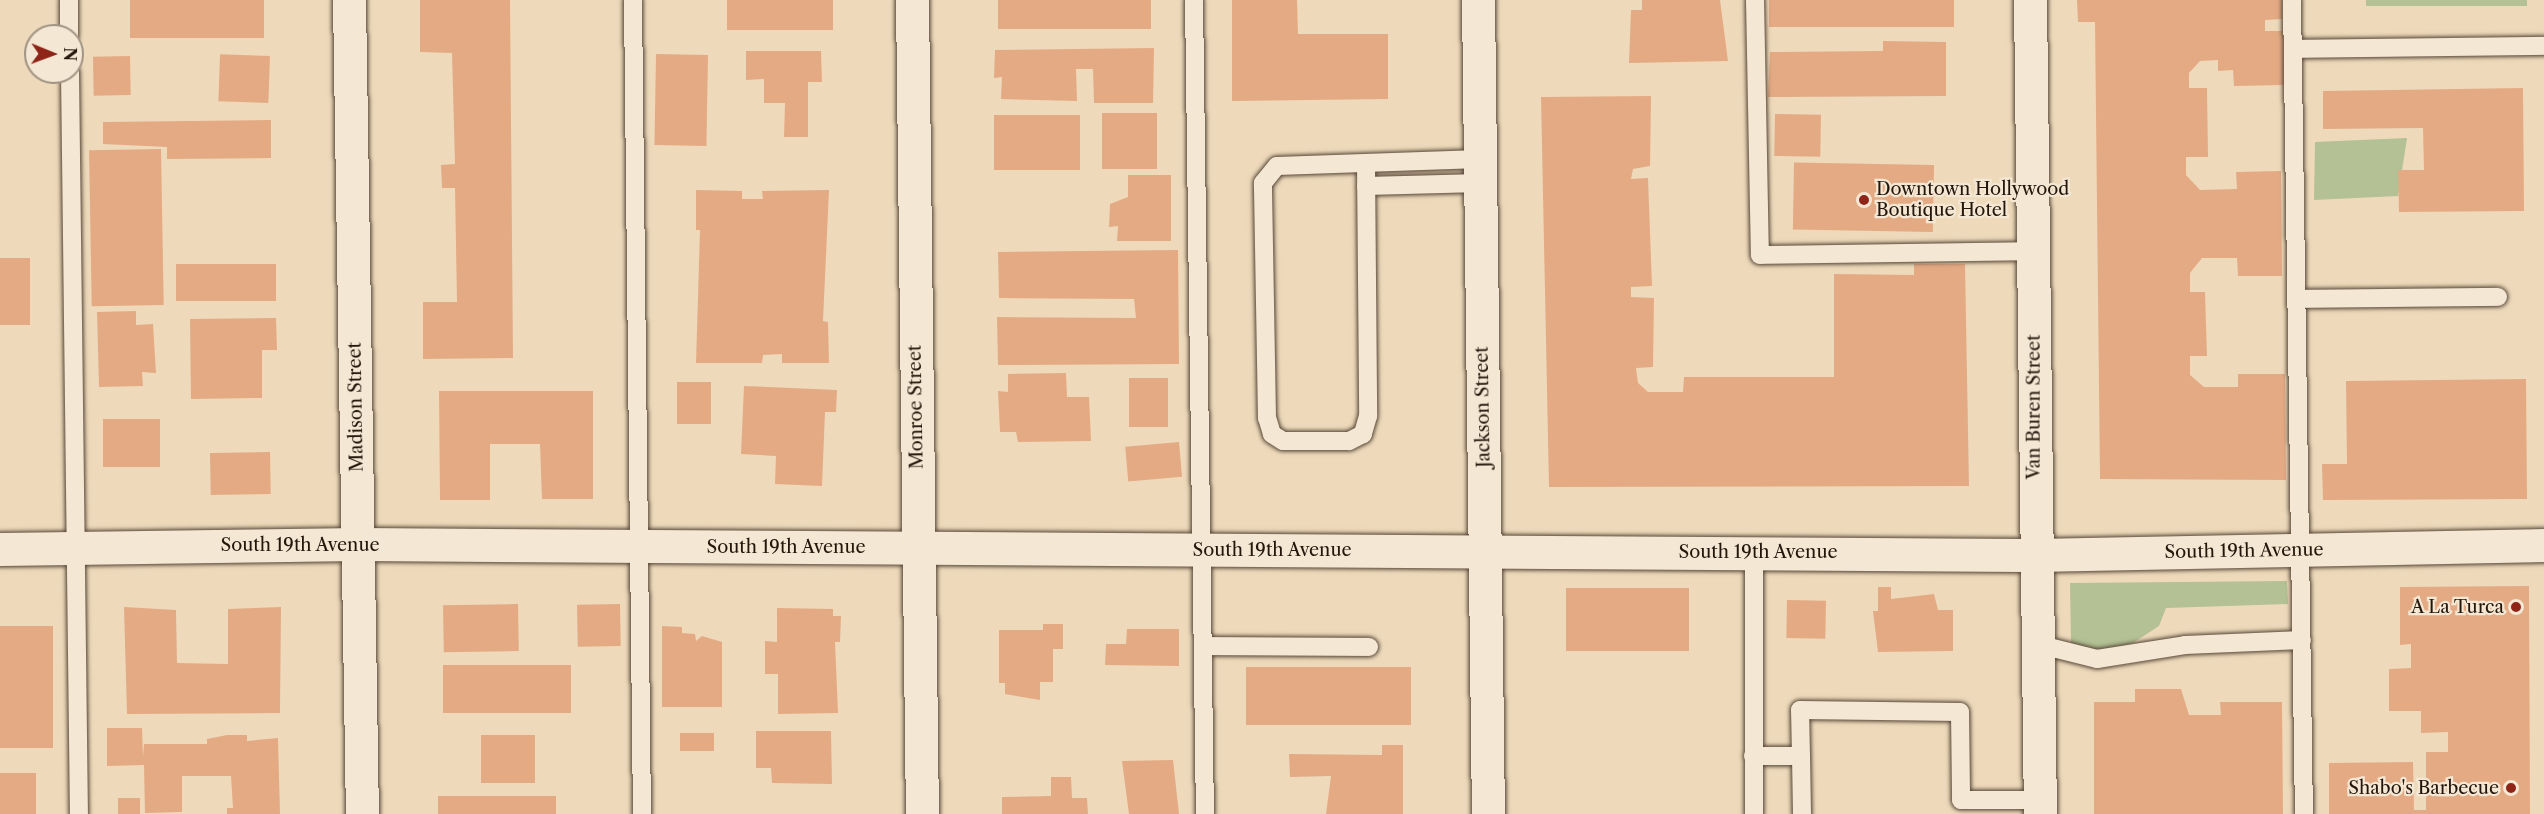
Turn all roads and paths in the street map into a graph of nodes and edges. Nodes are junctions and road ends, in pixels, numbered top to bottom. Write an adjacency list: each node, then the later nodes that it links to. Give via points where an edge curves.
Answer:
1 (69, 0): 10 (lane)
2 (350, 0): 20 (street, Madison Street)
3 (633, 0): 25 (lane)
4 (912, 0): 22 (street, Monroe Street)
5 (1194, 0): 26 (lane)
6 (1478, 0): 15 (street, Jackson Street)
7 (1755, 0): 17 (lane, via 1760,255)
8 (2030, 0): 17 (street, Van Buren Street)
9 (2292, 0): 12 (lane)
10 (69, 24)
11 (2544, 46): 12 (lane)
12 (2293, 49): 19 (lane)
13 (70, 84): 23 (lane)
14 (1366, 164): 15 (lane); 16 (lane); 16 (lane, via 1277,166 1263,183 1267,418 1272,434 1283,441 1349,441 1363,434 1368,416)
15 (1481, 171): 16 (lane); 28 (street, Jackson Street)
16 (1366, 186)
17 (2034, 251): 30 (street, Van Buren Street)
18 (2498, 297): 19 (lane)
19 (2297, 299): 27 (lane)
20 (359, 544): 23 (street, South 19th Avenue); 25 (street, South 19th Avenue); 39 (street, Madison Street)
21 (2544, 545): 27 (street, South 19th Avenue)
22 (917, 546): 25 (street, South 19th Avenue); 26 (street, South 19th Avenue); 41 (street, Monroe Street)
23 (76, 548): 24 (street, South 19th Avenue); 38 (lane)
24 (0, 549)
25 (640, 549): 40 (lane)
26 (1203, 550): 28 (street, South 19th Avenue); 33 (lane)
27 (2300, 550): 30 (street, South 19th Avenue); 31 (lane)
28 (1485, 551): 29 (street, South 19th Avenue); 43 (street, Jackson Street)
29 (1754, 552): 30 (street, South 19th Avenue); 35 (lane)
30 (2034, 555): 32 (street, Van Buren Street)
31 (2302, 640): 32 (lane, via 2185,645 2097,659); 46 (lane)
32 (2037, 644): 37 (street, Van Buren Street)
33 (1204, 646): 34 (lane); 42 (lane)
34 (1369, 647)
35 (1753, 756): 36 (lane); 44 (lane)
36 (1801, 756): 37 (lane, via 1800,710 1960,712 1961,800); 45 (lane)
37 (2039, 807)
38 (79, 814)
39 (362, 814)
40 (642, 814)
41 (922, 814)
42 (1205, 814)
43 (1488, 814)
44 (1754, 814)
45 (1802, 814)
46 (2304, 814)

